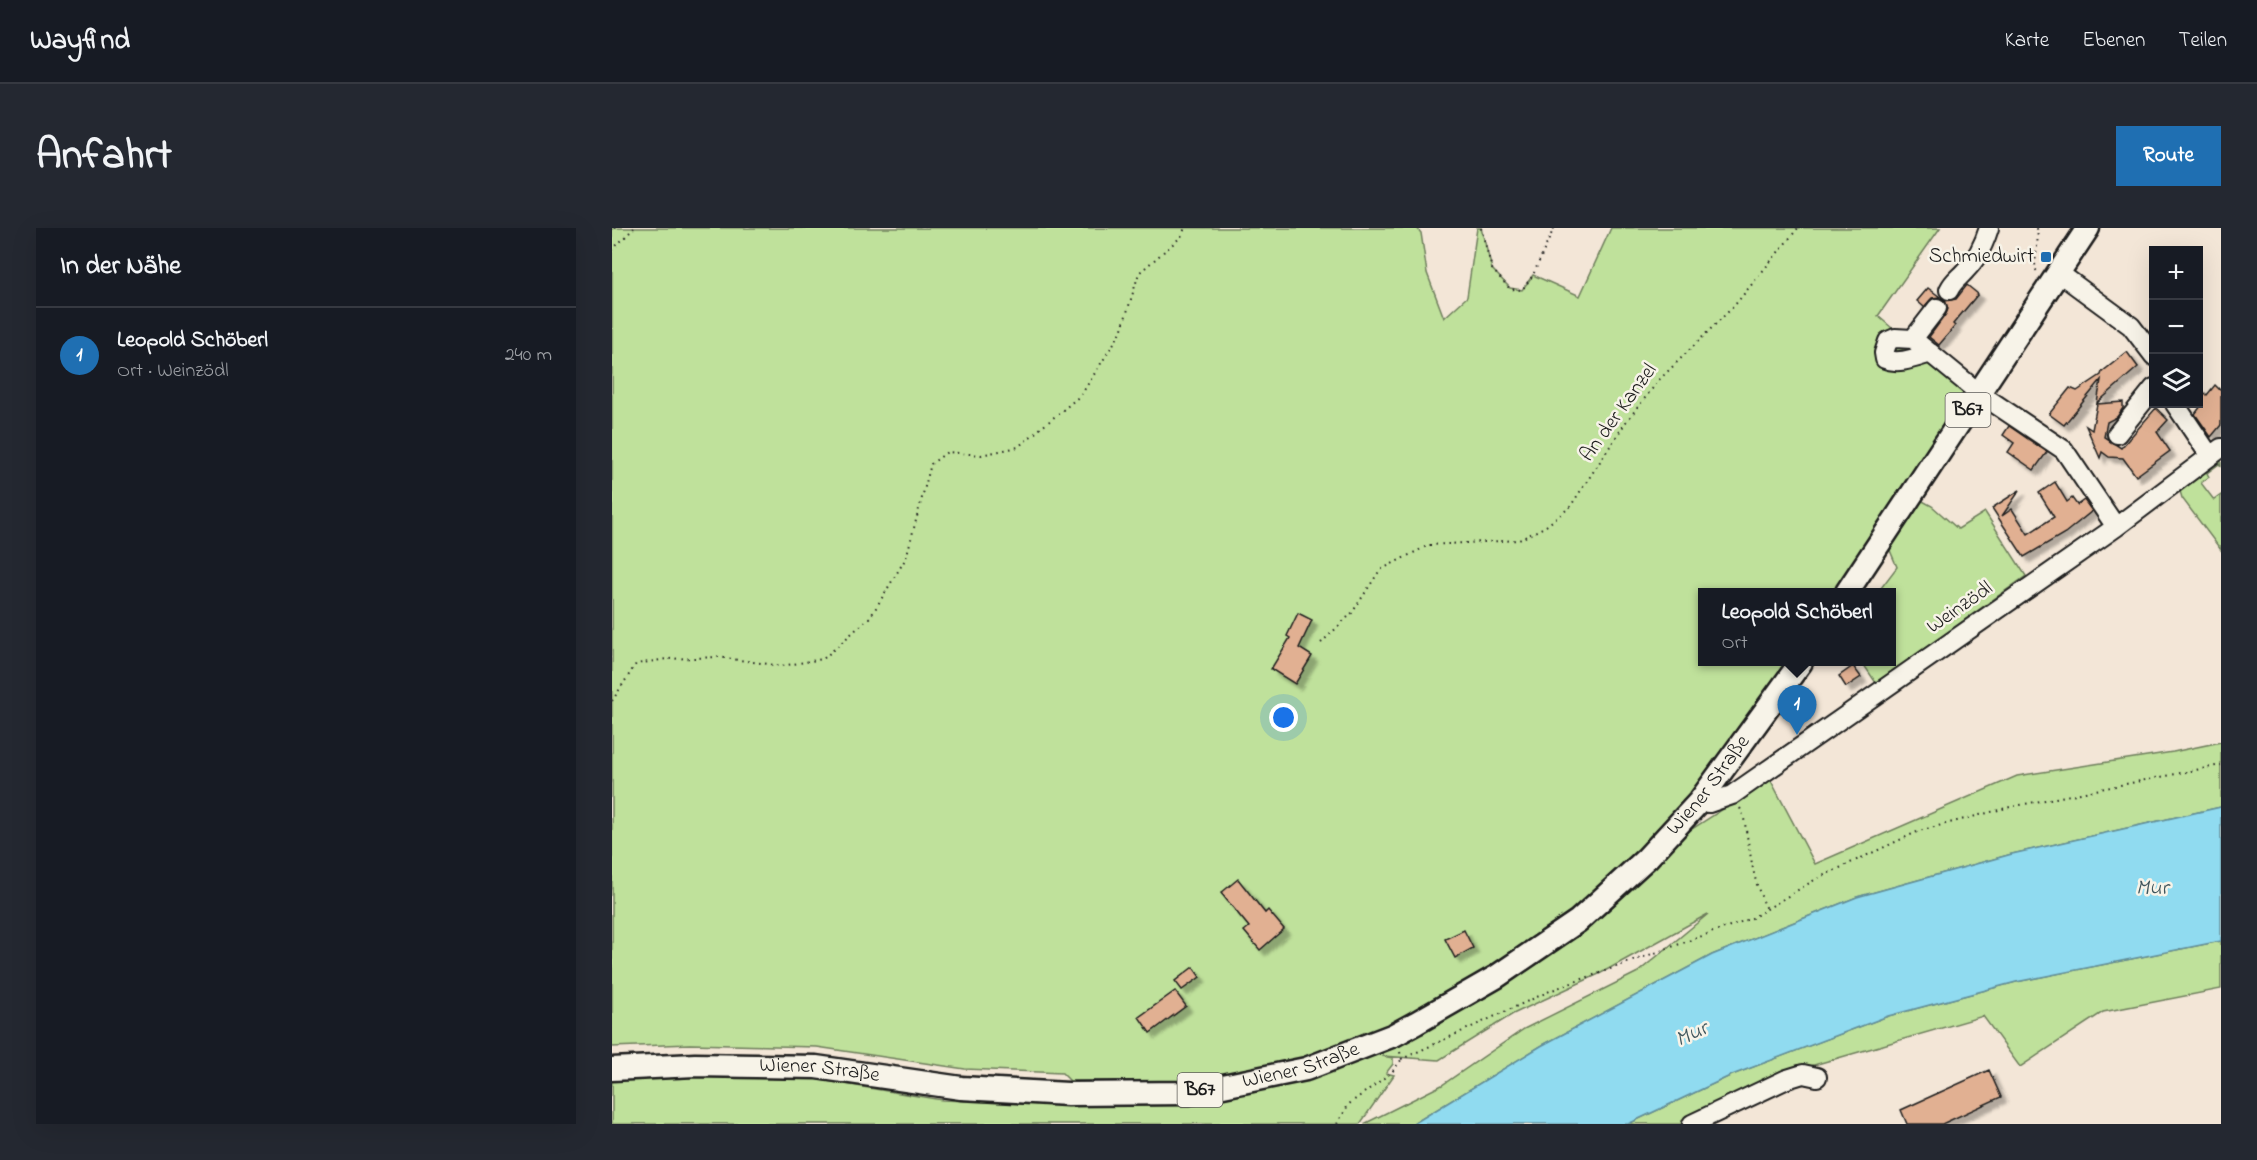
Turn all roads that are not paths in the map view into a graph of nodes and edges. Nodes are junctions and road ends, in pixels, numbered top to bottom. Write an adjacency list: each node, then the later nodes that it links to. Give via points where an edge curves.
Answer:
1 (1989, 228): 4 (street, via 1985,244)
2 (2088, 228): 3 (main road, B67)
3 (2050, 273): 8 (street, via 2131,326); 9 (main road, B67)
4 (1949, 290)
5 (1937, 308): 6 (street)
6 (1910, 339): 7 (street); 7 (street, via 1903,360)
7 (1931, 353): 9 (street)
8 (2152, 354)
9 (1979, 393): 14 (street, via 2064,450); 15 (main road, B67)
10 (2149, 394): 12 (street)
11 (2178, 408): 13 (street, Weinzödl)
12 (2117, 434)
13 (2216, 452): 14 (street, Weinzödl)
14 (2116, 527): 17 (street, Weinzödl, via 1732,795)
15 (1850, 588)
16 (1798, 666): 17 (main road, Wiener Straße / B67)
17 (1700, 802): 18 (main road, Wiener Straße / B67, via 1647,858 1578,921 1496,977 1394,1035 1306,1069 1190,1092 1068,1094 961,1088 816,1067 695,1065)
18 (612, 1069)
19 (1817, 1077): 20 (street, via 1803,1074 1787,1078)
20 (1692, 1124)

